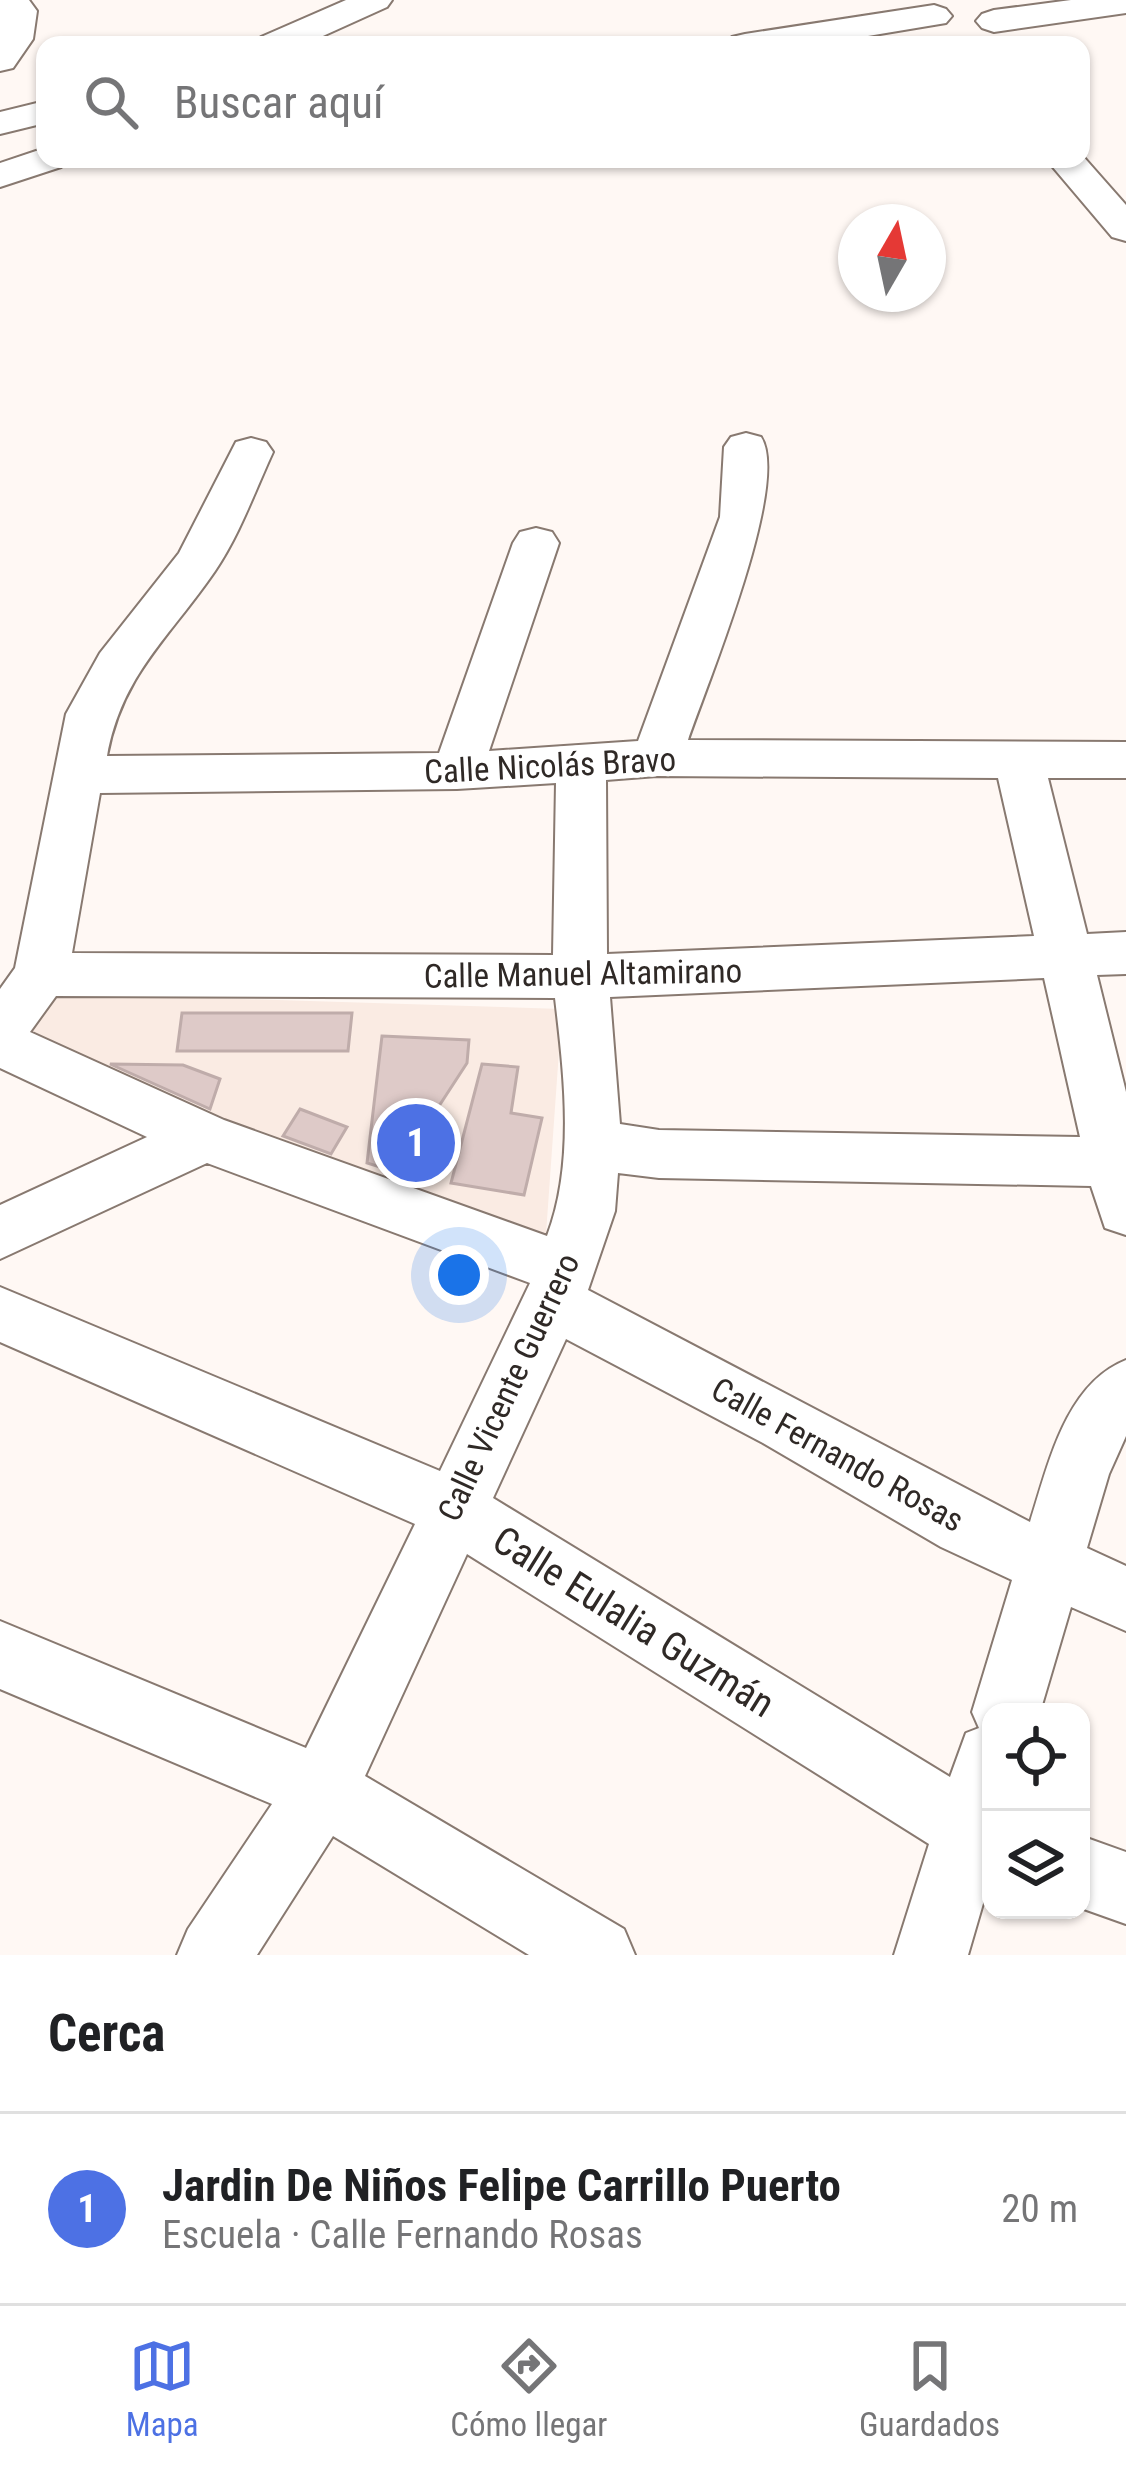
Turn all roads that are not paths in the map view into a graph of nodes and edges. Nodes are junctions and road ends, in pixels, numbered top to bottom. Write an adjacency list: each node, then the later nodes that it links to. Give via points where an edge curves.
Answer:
1 (10, 0): 8 (street, via 20,10 18,25)
2 (375, 0): 6 (street)
3 (1126, 3): 5 (street)
4 (937, 20): 7 (street)
5 (995, 22)
6 (294, 36)
7 (814, 36)
8 (0, 60)
9 (36, 114): 10 (street)
10 (0, 123)
11 (36, 163): 13 (street)
12 (1074, 168): 14 (street)
13 (0, 176)
14 (1126, 229)
15 (746, 447): 18 (street, via 742,517)
16 (250, 452): 23 (street, via 200,560 117,665 90,714)
17 (536, 543): 22 (street)
18 (657, 758): 20 (street, Calle Nicolás Bravo); 21 (street, Calle Nicolás Bravo)
19 (1126, 760): 20 (street, Calle Nicolás Bravo)
20 (1019, 762): 25 (street)
21 (581, 764): 22 (street, Calle Nicolás Bravo); 27 (street, Calle Vicente Guerrero)
22 (457, 771): 23 (street, Calle Nicolás Bravo)
23 (80, 775): 26 (street)
24 (1126, 952): 25 (street, Calle Manuel Altamirano)
25 (1062, 955): 27 (street, Calle Manuel Altamirano); 32 (street)
26 (29, 956): 27 (street, Calle Manuel Altamirano); 28 (street)
27 (580, 977): 31 (street, Calle Vicente Guerrero)
28 (0, 1031)
29 (0, 1043): 30 (street, Calle Fernando Rosas)
30 (204, 1136): 33 (street); 34 (street, Calle Fernando Rosas)
31 (592, 1145): 32 (street); 34 (street, Calle Vicente Guerrero, via 586,1210)
32 (1123, 1178)
33 (0, 1233)
34 (560, 1285): 37 (street, Calle Vicente Guerrero); 38 (street, Calle Fernando Rosas)
35 (0, 1314): 37 (street, Calle Eulalia Guzmán)
36 (1126, 1389): 38 (street, via 1096,1424)
37 (452, 1509): 42 (street, Calle Vicente Guerrero); 43 (street, Calle Eulalia Guzmán)
38 (1051, 1568): 39 (street, Calle Fernando Rosas); 41 (street)
39 (1126, 1599)
40 (0, 1655): 42 (street)
41 (1009, 1703)
42 (322, 1790): 46 (street, Calle Vicente Guerrero); 47 (street)
43 (980, 1833): 48 (street)
44 (1090, 1875): 45 (street)
45 (1126, 1888)
46 (214, 1955)
47 (598, 1955)
48 (932, 1955)

